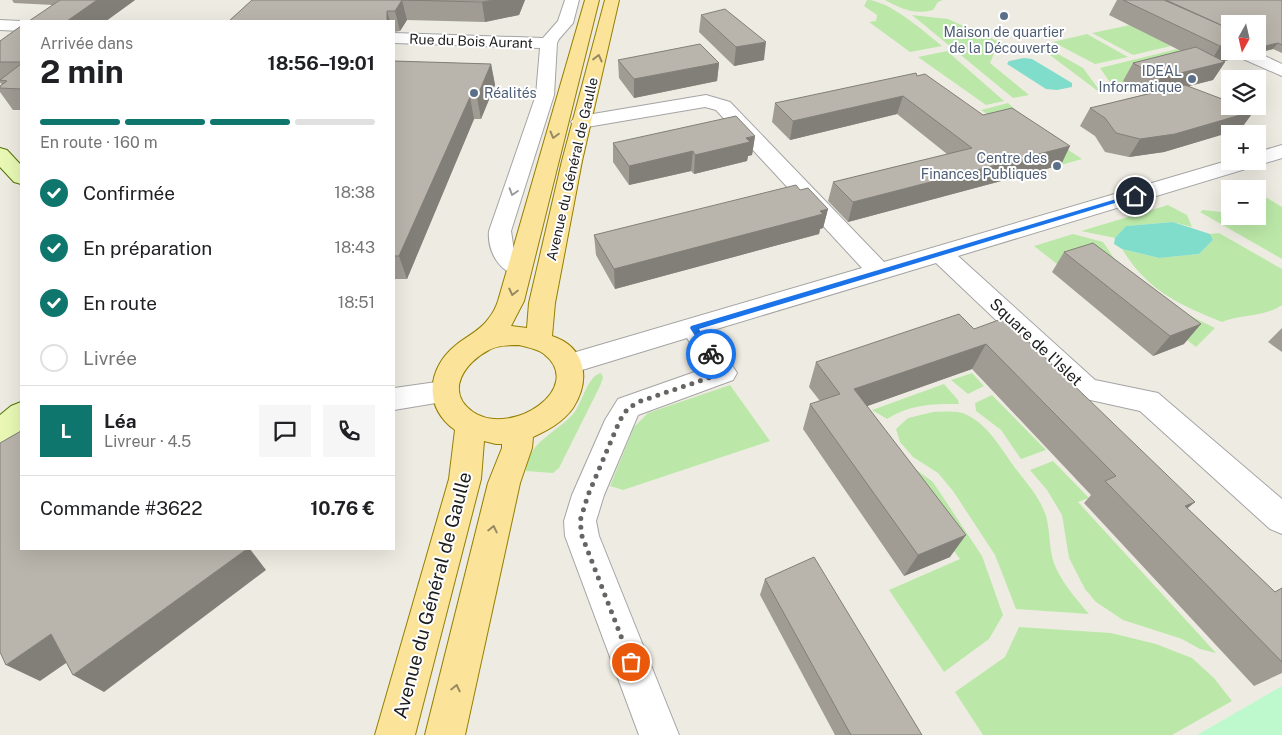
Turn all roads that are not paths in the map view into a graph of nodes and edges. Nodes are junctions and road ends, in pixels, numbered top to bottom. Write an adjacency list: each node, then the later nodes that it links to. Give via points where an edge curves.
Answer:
1 (572, 0): 5 (street, via 565,23)
2 (592, 0): 15 (main road, Avenue du Général de Gaulle, one-way to 15)
3 (612, 0): 8 (main road, Avenue du Général de Gaulle, one-way to 3)
4 (395, 38): 5 (street, Rue du Bois Aurant)
5 (549, 43): 15 (street, one-way to 15, via 545,95 500,231 499,246)
6 (1259, 60): 7 (street)
7 (1282, 71)
8 (582, 122): 16 (street, via 706,101 723,106); 18 (main road, Avenue du Général de Gaulle, via 542,302)
9 (0, 154): 13 (street)
10 (1266, 159): 11 (street)
11 (1282, 167)
12 (1221, 170): 14 (street)
13 (20, 177)
14 (941, 254): 16 (street); 27 (street, Square de l'Islet, via 1087,389 1148,401)
15 (519, 268): 19 (main road, Avenue du Général de Gaulle, one-way to 19, via 511,301 499,325)
16 (880, 272): 17 (street)
17 (694, 328): 20 (street); 30 (street, via 723,373 628,408 620,420 580,521 582,536)
18 (539, 339): 19 (main road, via 505,336); 20 (main road, via 562,353)
19 (478, 344): 21 (main road, via 452,365)
20 (569, 364): 25 (main road, via 571,379 567,395 556,410 539,422)
21 (444, 392): 22 (street); 24 (main road, via 448,406)
22 (395, 398)
23 (20, 415): 26 (street)
24 (470, 425): 25 (main road, via 494,431); 28 (main road, Avenue du Général de Gaulle, via 465,479)
25 (519, 429): 29 (main road, one-way to 25, via 504,483 517,448)
26 (0, 432)
27 (1282, 518)
28 (395, 735)
29 (445, 735)
30 (659, 735)

